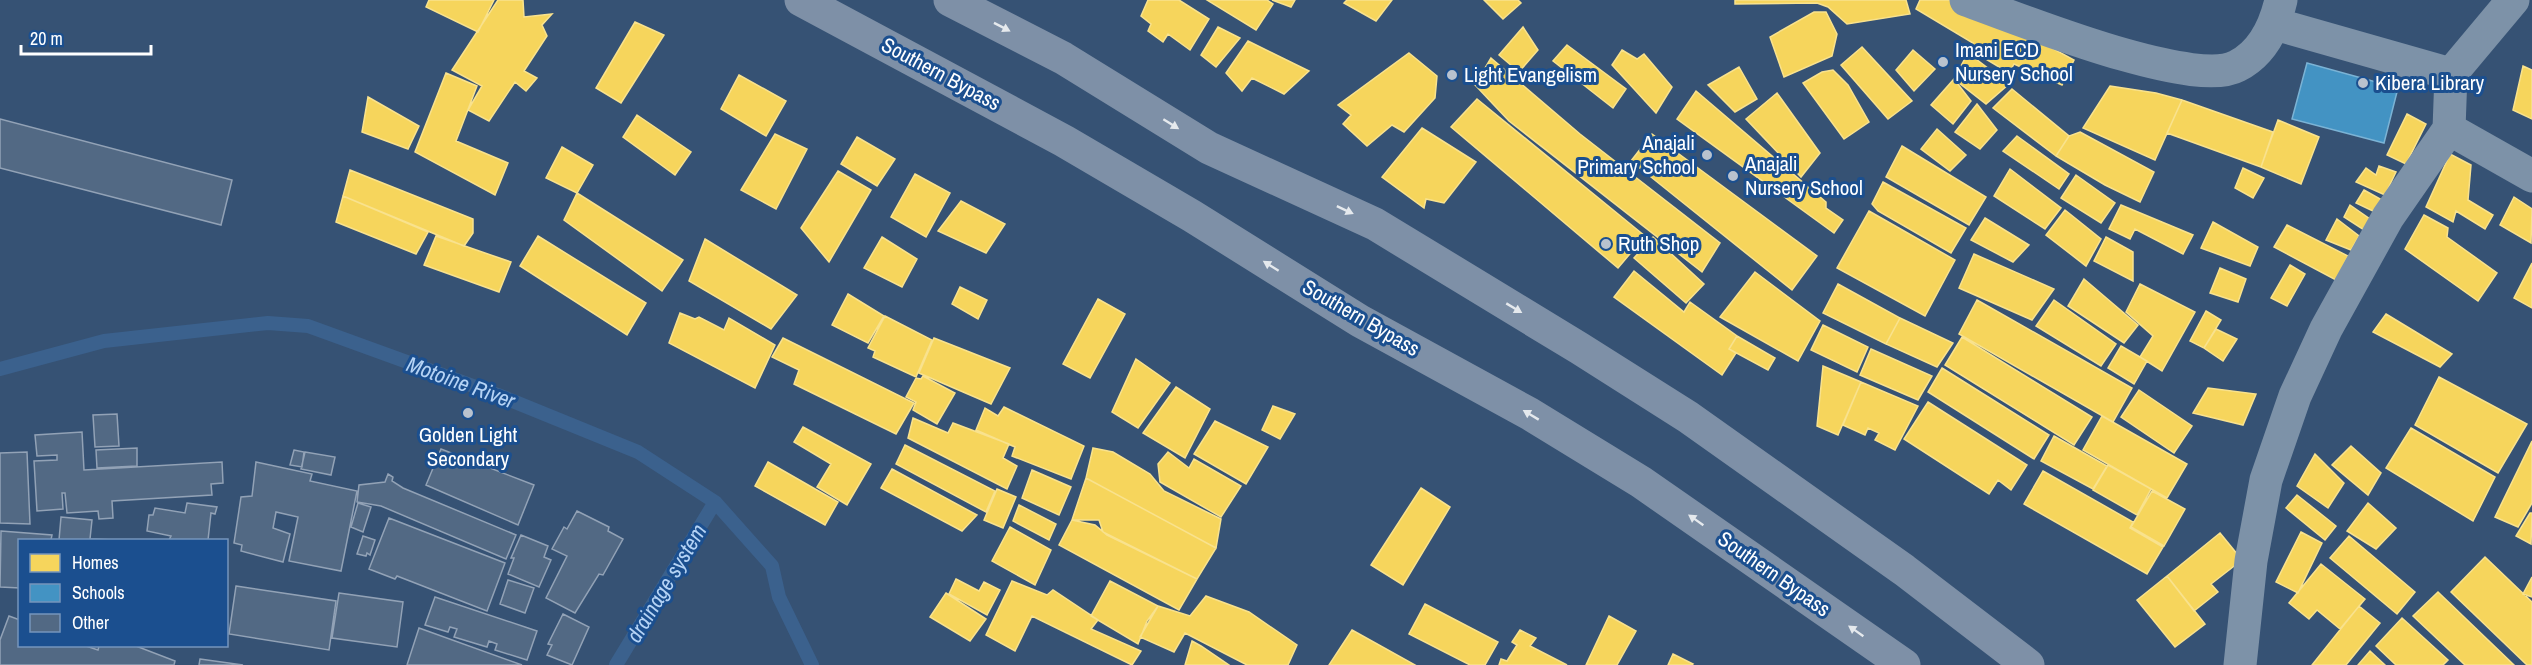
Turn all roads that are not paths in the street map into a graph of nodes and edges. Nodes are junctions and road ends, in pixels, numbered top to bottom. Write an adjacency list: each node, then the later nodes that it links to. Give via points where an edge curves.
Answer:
1 (801, 0): 9 (highway, Southern Bypass, one-way to 1, via 1641,482 1530,414 1360,321 1064,141)
2 (950, 0): 10 (highway, one-way to 10, via 1063,58 1209,148 1375,224 1579,348 1688,417 1904,570)
3 (1966, 0): 5 (street, via 2105,50 2177,68 2235,68 2255,54)
4 (2513, 0): 6 (street)
5 (2278, 12): 6 (street)
6 (2451, 74): 7 (street)
7 (2449, 129): 8 (street); 11 (street, via 2388,217 2326,329 2295,396 2266,480 2251,561)
8 (2532, 176)
9 (1904, 665)
10 (2028, 665)
11 (2240, 665)

